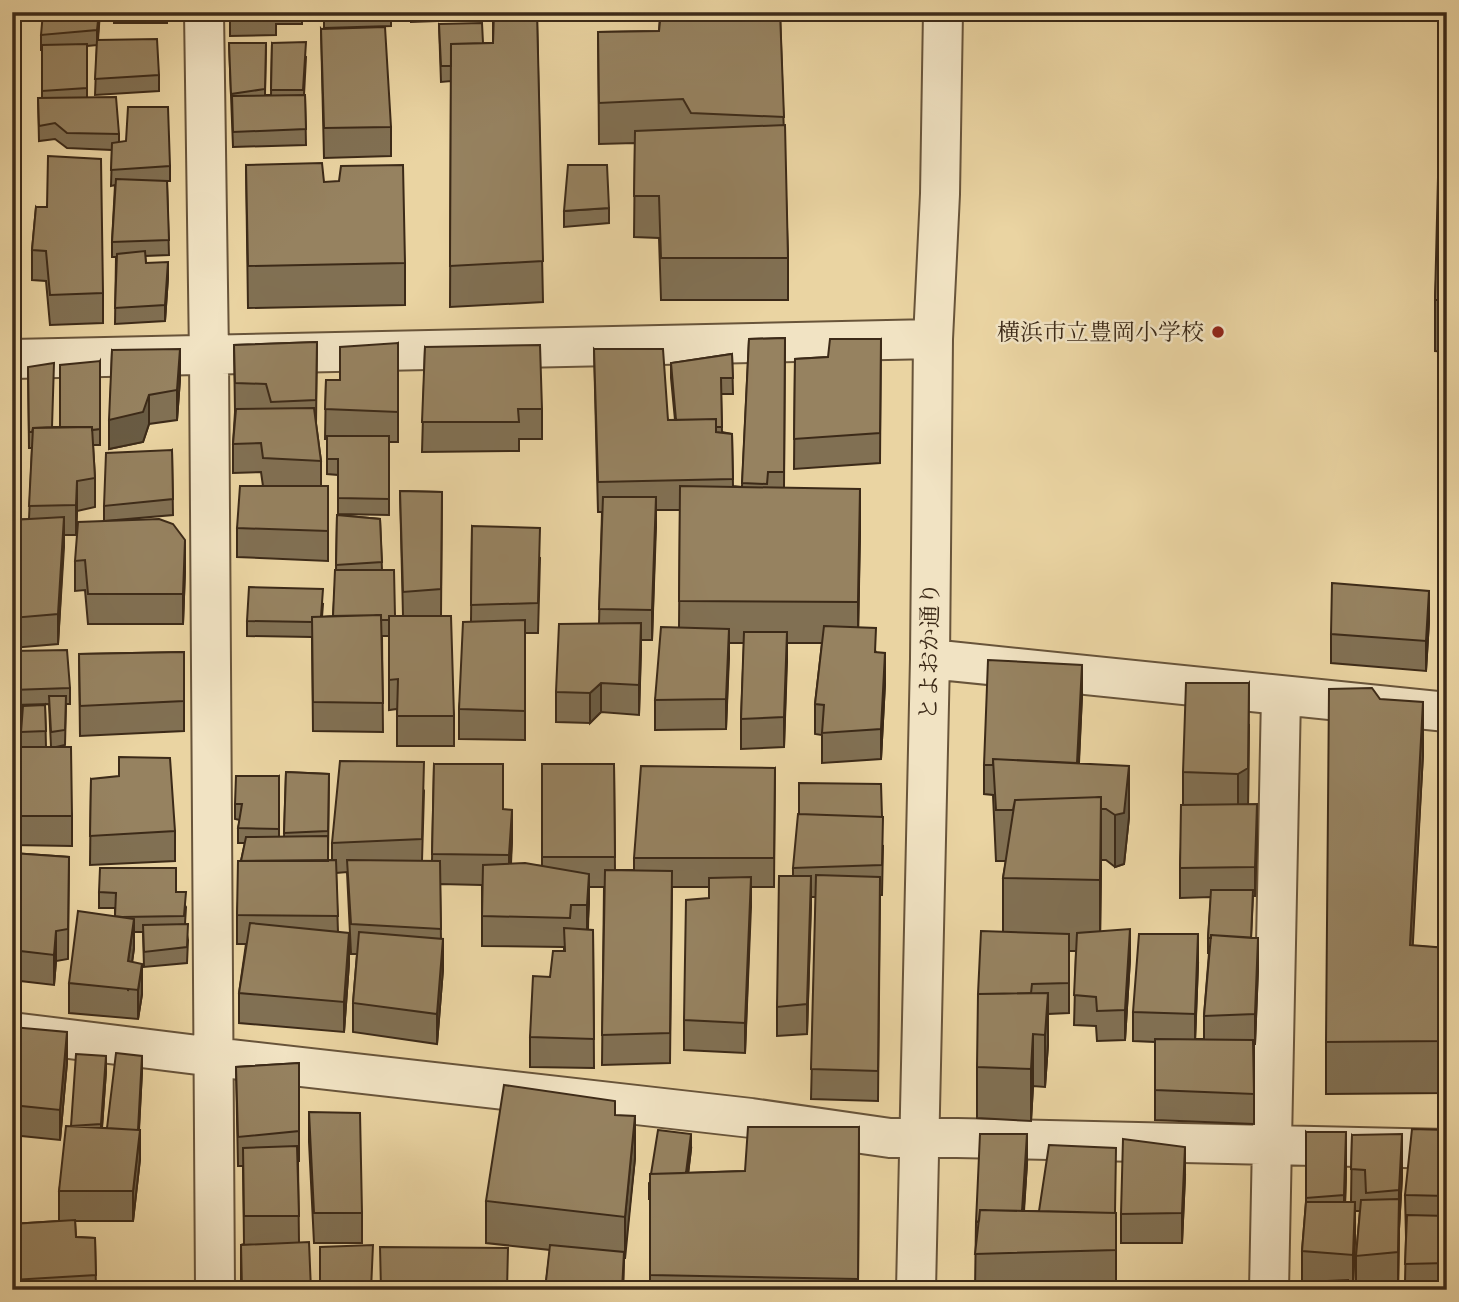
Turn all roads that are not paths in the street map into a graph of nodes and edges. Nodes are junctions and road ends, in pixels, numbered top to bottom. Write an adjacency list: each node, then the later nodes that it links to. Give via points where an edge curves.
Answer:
1 (204, 12): 4 (street)
2 (943, 12): 3 (street, とよおか通り)
3 (933, 339): 4 (street); 6 (street, とよおか通り)
4 (209, 355): 5 (street); 10 (street)
5 (12, 359)
6 (930, 659): 7 (street); 11 (street, とよおか通り)
7 (1281, 696): 8 (street); 12 (street)
8 (1447, 712)
9 (12, 1032): 10 (street)
10 (214, 1057): 11 (street, via 890,1138); 14 (street)
11 (920, 1137): 12 (street); 15 (street, とよおか通り)
12 (1272, 1145): 13 (street); 16 (street)
13 (1447, 1149)
14 (215, 1290)
15 (916, 1290)
16 (1269, 1290)

